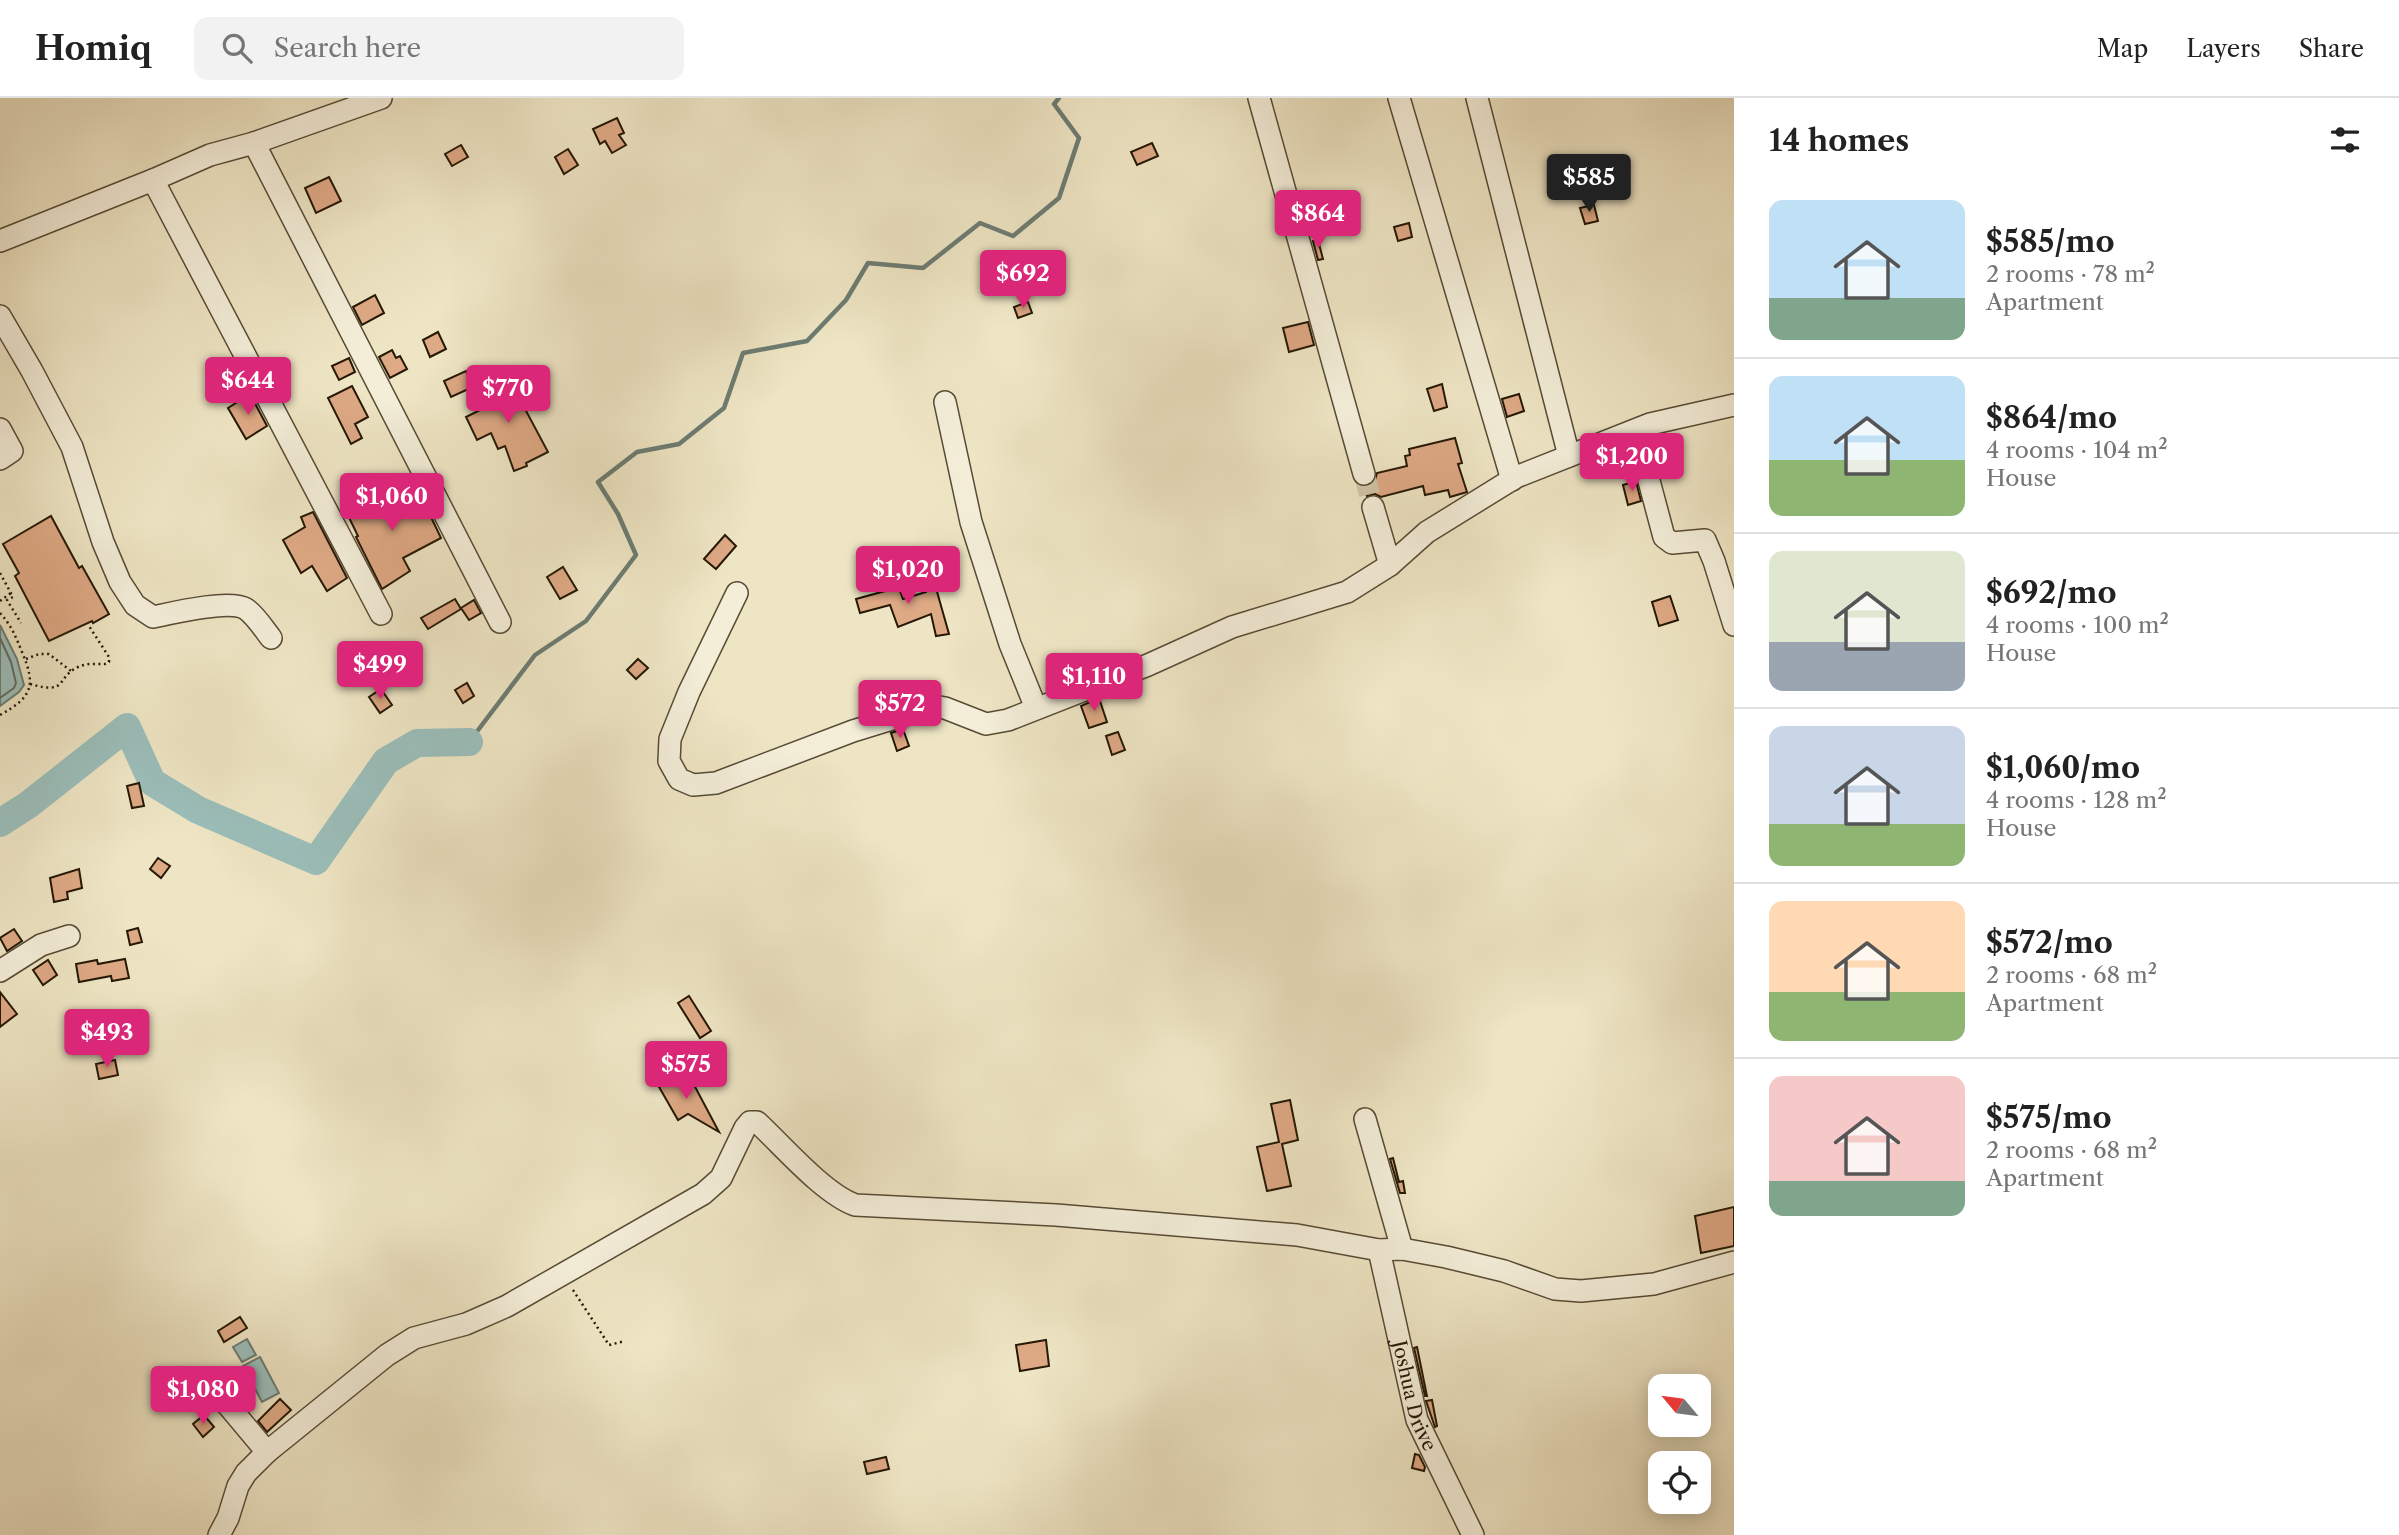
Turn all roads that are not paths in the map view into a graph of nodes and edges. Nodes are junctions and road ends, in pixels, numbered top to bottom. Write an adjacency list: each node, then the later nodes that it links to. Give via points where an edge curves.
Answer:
1 (381, 98): 5 (street)
2 (1259, 98): 15 (street)
3 (1399, 98): 16 (street)
4 (1483, 100): 13 (street)
5 (254, 143): 6 (street, via 210,155); 21 (street)
6 (153, 180): 7 (street); 20 (street)
7 (0, 241)
8 (0, 316): 23 (street, via 72,447 103,542 135,605 153,617 238,605 248,610)
9 (945, 402): 24 (street, via 971,522)
10 (1734, 405): 12 (street, via 1670,418)
11 (0, 429): 14 (street, via 12,452)
12 (1631, 432): 13 (street); 22 (street, via 1664,537 1672,543 1705,540)
13 (1569, 456): 16 (street)
14 (0, 459)
15 (1363, 474)
16 (1512, 480): 18 (street, via 1427,532)
17 (1373, 507): 18 (street)
18 (1390, 565): 24 (street, via 1347,592 1233,627)
19 (737, 593): 24 (street, via 670,739 672,769 679,779 693,785 716,783 934,706 986,724)
20 (381, 614)
21 (500, 622)
22 (1734, 625)
23 (271, 638)
24 (1036, 708)
25 (69, 936): 26 (street, via 41,945)
26 (0, 971)
27 (1365, 1119): 28 (street)
28 (1402, 1249): 29 (street); 30 (street, via 1504,1272 1555,1289 1581,1291 1654,1284)
29 (1379, 1250): 32 (street, via 1297,1236 1139,1221 855,1205 812,1175 757,1122 750,1122 721,1178 703,1194 507,1306 466,1324 414,1338); 34 (street, Joshua Drive, via 1417,1420)
30 (1734, 1262)
31 (221, 1397): 32 (street)
32 (267, 1452): 33 (street, via 238,1486)
33 (219, 1535)
34 (1473, 1535)

